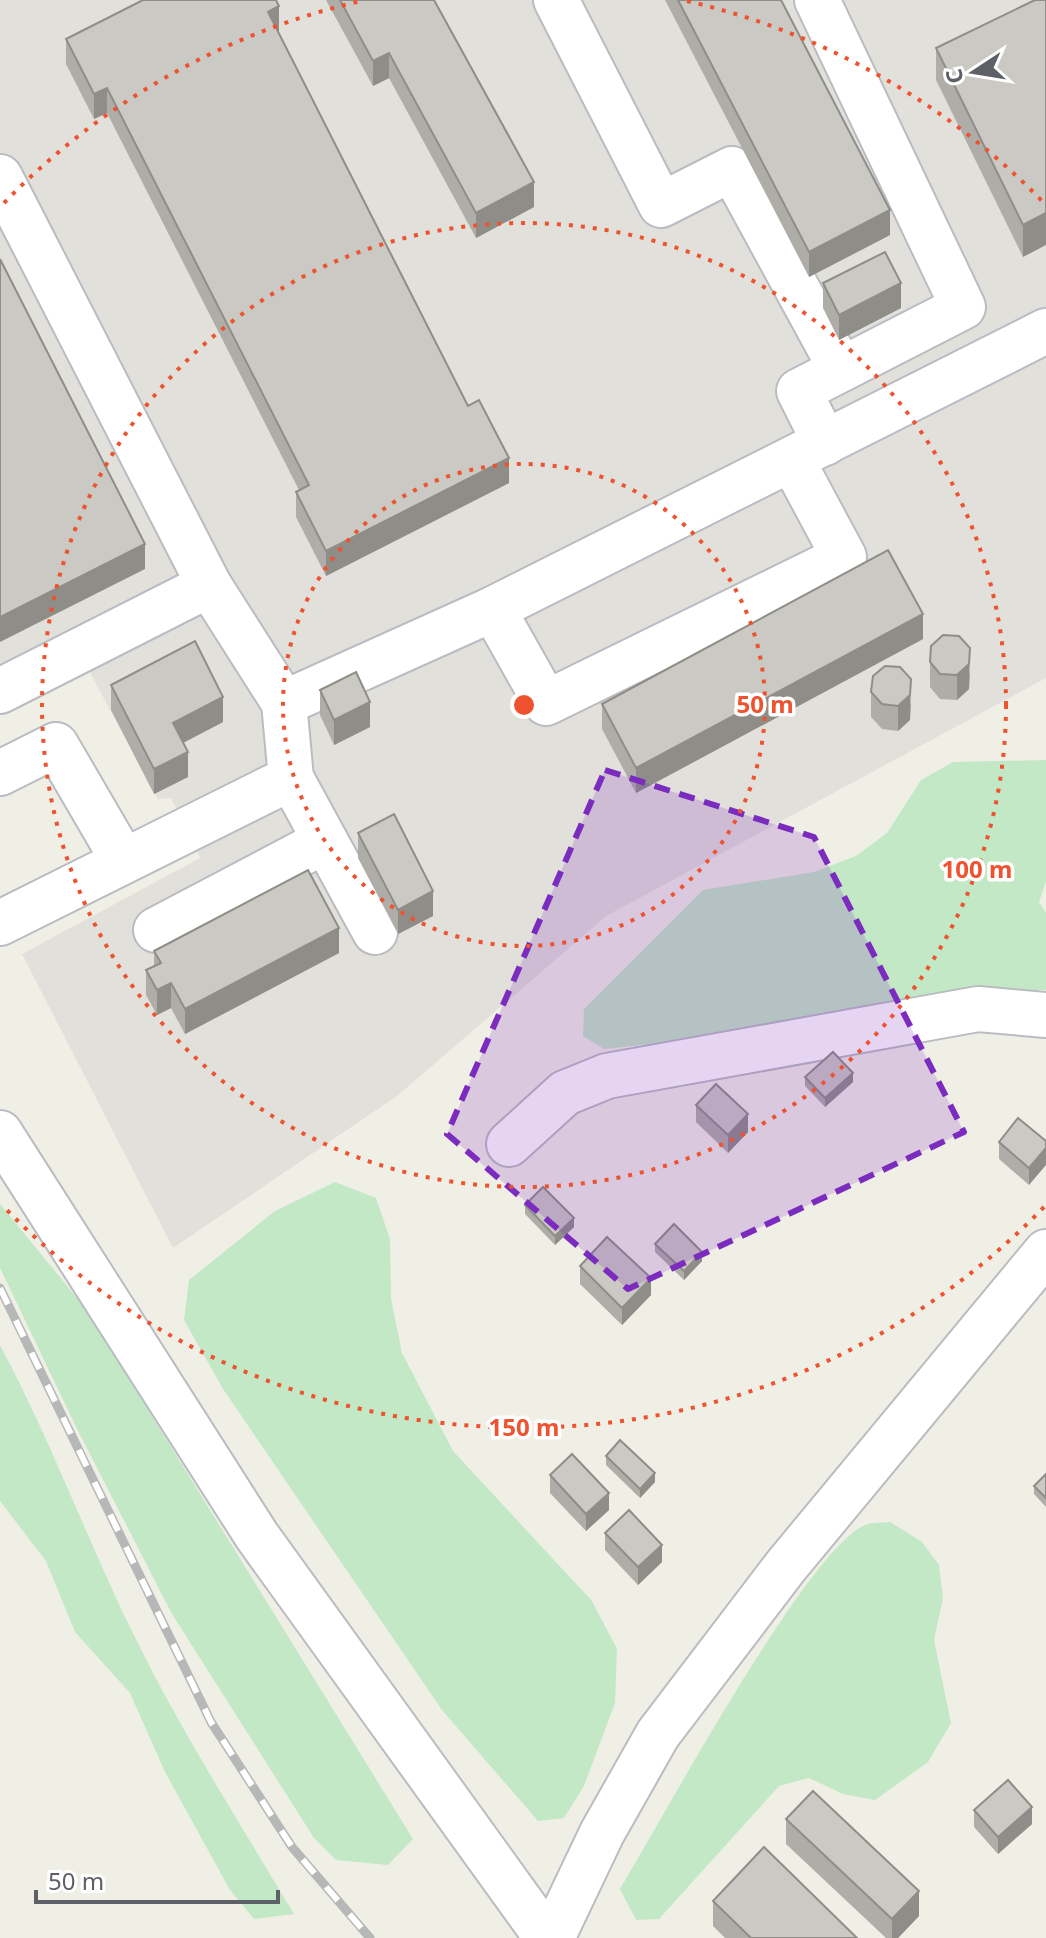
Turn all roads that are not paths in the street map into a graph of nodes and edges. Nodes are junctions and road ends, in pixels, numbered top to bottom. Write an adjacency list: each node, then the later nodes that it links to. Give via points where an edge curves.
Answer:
1 (556, 0): 5 (street, via 661,205 732,169)
2 (817, 0): 5 (street, via 963,307)
3 (0, 177): 7 (street)
4 (1046, 331): 6 (street)
5 (841, 369): 6 (street, via 799,391)
6 (808, 452): 8 (street); 8 (street, via 844,557 546,703)
7 (209, 585): 9 (street); 10 (street)
8 (493, 609): 10 (street)
9 (0, 691)
10 (284, 703): 12 (street)
11 (0, 773): 14 (street, via 56,745)
12 (291, 778): 13 (street); 14 (street)
13 (325, 841): 16 (street); 17 (street)
14 (123, 860): 15 (street)
15 (0, 923)
16 (156, 930)
17 (375, 932)
18 (1046, 1015): 20 (street, via 978,1009 607,1076 565,1093)
19 (0, 1133): 22 (street, via 257,1536)
20 (509, 1144)
21 (1046, 1252): 22 (street, via 786,1566 658,1734)
22 (549, 1938)

